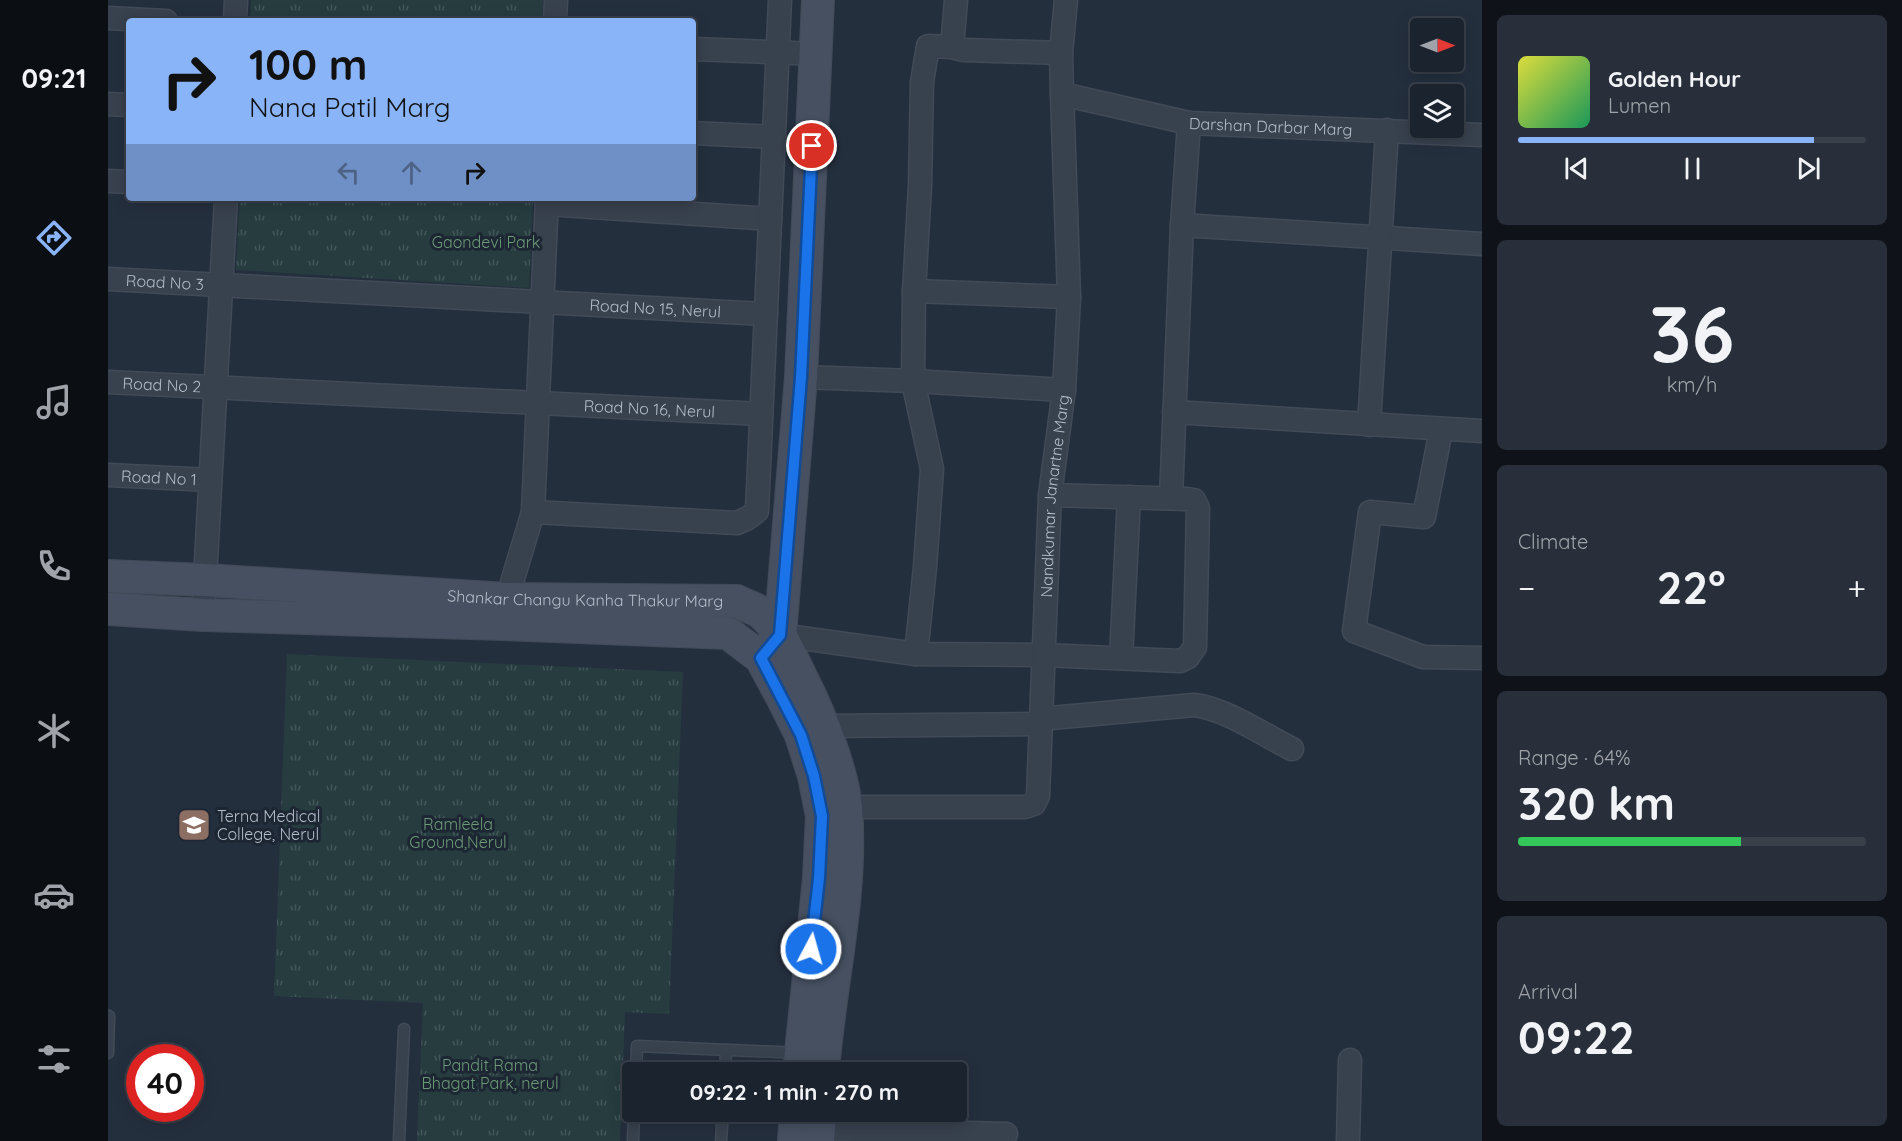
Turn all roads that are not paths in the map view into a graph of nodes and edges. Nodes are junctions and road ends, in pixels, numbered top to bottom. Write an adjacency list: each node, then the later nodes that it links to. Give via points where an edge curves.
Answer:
1 (236, 0): 8 (street)
2 (556, 0): 9 (street)
3 (780, 0): 13 (street)
4 (818, 0): 15 (street)
5 (956, 0): 11 (street)
6 (1066, 0): 14 (street, Nandkumar Janartne Marg)
7 (108, 18): 10 (street)
8 (235, 18)
9 (555, 18)
10 (126, 19)
11 (952, 47): 14 (street); 34 (street, via 928,46 922,82)
12 (696, 49): 13 (street)
13 (778, 53): 15 (street); 23 (street)
14 (1061, 53): 16 (street, Nandkumar Janartne Marg)
15 (817, 54): 38 (street)
16 (1062, 94): 19 (street, Darshan Darbar Marg); 35 (street, Nandkumar Janartne Marg)
17 (108, 104): 18 (street)
18 (126, 105)
19 (1189, 123): 20 (street, Darshan Darbar Marg); 29 (street)
20 (1387, 130): 22 (street, Darshan Darbar Marg); 30 (street)
21 (696, 133): 23 (street)
22 (1482, 135)
23 (774, 137): 28 (street)
24 (108, 181): 25 (street)
25 (126, 182)
26 (226, 201): 33 (street)
27 (547, 201): 28 (street); 36 (street)
28 (770, 219): 37 (street)
29 (1182, 225): 30 (street); 44 (street)
30 (1380, 238): 31 (street); 46 (street)
31 (1482, 244)
32 (108, 279): 33 (street, Road No 3)
33 (221, 285): 36 (street, Road No 3); 41 (street)
34 (914, 291): 35 (street); 39 (street)
35 (1068, 297): 42 (street, Nandkumar Janartne Marg)
36 (542, 302): 37 (street, Road No 15, Nerul); 43 (street)
37 (766, 314): 45 (street)
38 (801, 377): 39 (street); 60 (street)
39 (914, 381): 42 (street); 61 (street, via 932,469)
40 (108, 382): 41 (street, Road No 2)
41 (216, 388): 43 (street, Road No 2); 50 (street)
42 (1064, 390): 51 (street, Nandkumar Janartne Marg)
43 (538, 402): 45 (street, Road No 16, Nerul); 54 (street)
44 (1174, 412): 46 (street); 53 (street)
45 (761, 414): 54 (street, via 757,511 737,523)
46 (1369, 425): 47 (street)
47 (1441, 430): 48 (street); 64 (street, via 1424,517 1370,512 1354,631 1423,657)
48 (1482, 431)
49 (108, 475): 50 (street, Road No 1)
50 (210, 480): 56 (street)
51 (1050, 495): 52 (street); 62 (street, Nandkumar Janartne Marg)
52 (1129, 497): 53 (street); 63 (street)
53 (1171, 498): 63 (street, via 1194,500 1198,508 1194,647 1180,661)
54 (533, 512): 58 (street)
55 (108, 576): 56 (street, Shankar Changu Kanha Thakur Marg)
56 (205, 580): 58 (street, Shankar Changu Kanha Thakur Marg); 59 (street)
57 (108, 609): 59 (street, Shankar Changu Kanha Thakur Marg)
58 (505, 611): 59 (street, Shankar Changu Kanha Thakur Marg); 60 (street, Shankar Changu Kanha Thakur Marg, via 728,633)
59 (203, 615)
60 (770, 646): 61 (street); 66 (street, Shankar Changu Kanha Thakur Marg, via 808,690); 69 (street, Shankar Changu Kanha Thakur Marg, via 814,776)
61 (916, 654): 62 (street)
62 (1043, 655): 63 (street); 65 (street, Nandkumar Janartne Marg)
63 (1121, 658)
64 (1482, 658)
65 (1041, 722): 66 (street); 67 (street, via 1194,705 1231,717); 68 (street, Nandkumar Janartne Marg, via 1038,796 1034,804)
66 (823, 726): 68 (street, Shankar Changu Kanha Thakur Marg)
67 (1292, 749)
68 (846, 807): 69 (street, Shankar Changu Kanha Thakur Marg)
69 (833, 875): 78 (street, Shankar Changu Kanha Thakur Marg)
70 (109, 1016): 73 (lane)
71 (404, 1029): 83 (lane)
72 (726, 1050): 75 (lane, via 637,1046); 76 (lane); 77 (lane)
73 (108, 1053)
74 (1350, 1060): 86 (street)
75 (636, 1062)
76 (725, 1062)
77 (805, 1062)
78 (812, 1062)
79 (634, 1122): 84 (lane)
80 (722, 1122): 85 (lane)
81 (810, 1127): 82 (street)
82 (1005, 1134)
83 (399, 1141)
84 (633, 1141)
85 (721, 1141)
86 (1348, 1141)

